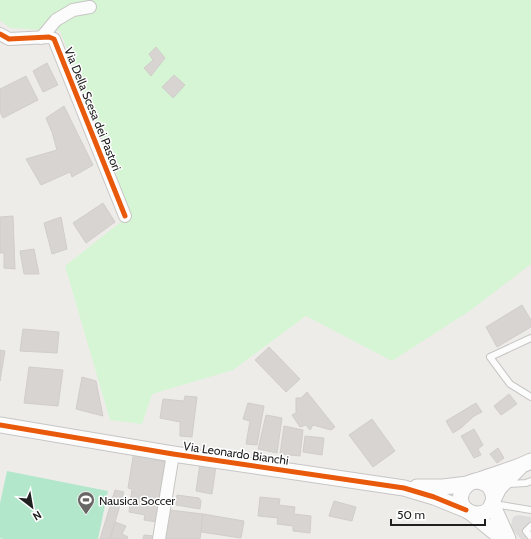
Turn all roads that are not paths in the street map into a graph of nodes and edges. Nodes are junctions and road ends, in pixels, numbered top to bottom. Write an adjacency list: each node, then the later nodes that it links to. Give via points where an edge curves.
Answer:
1 (90, 7): 3 (street, via 73,10 56,20)
2 (0, 34): 3 (street, Via Della Scesa dei Pastori, via 9,39)
3 (41, 38): 4 (street, Via Della Scesa dei Pastori, via 49,36 54,39)
4 (126, 216)
5 (531, 338): 6 (lane, via 490,357 510,384)
6 (531, 397)
7 (0, 425): 8 (street, Via Leonardo Bianchi)
8 (173, 454): 13 (street, Via Leonardo Bianchi); 19 (street)
9 (526, 464): 11 (street, Via Leonardo Bianchi); 12 (street)
10 (531, 481): 12 (lane)
11 (472, 483): 13 (street, Via Leonardo Bianchi); 14 (street, via 482,482 488,486 492,491); 16 (street, via 462,490 461,496 461,502)
12 (503, 484): 14 (street)
13 (404, 488): 16 (street, Via Leonardo Bianchi)
14 (493, 501): 15 (lane); 16 (street, via 484,513); 21 (street)
15 (531, 510)
16 (469, 512): 20 (street, Via Leonardo Bianchi)
17 (531, 526): 18 (lane, via 526,531)
18 (531, 536)
19 (159, 539)
20 (503, 539)
21 (508, 539)

